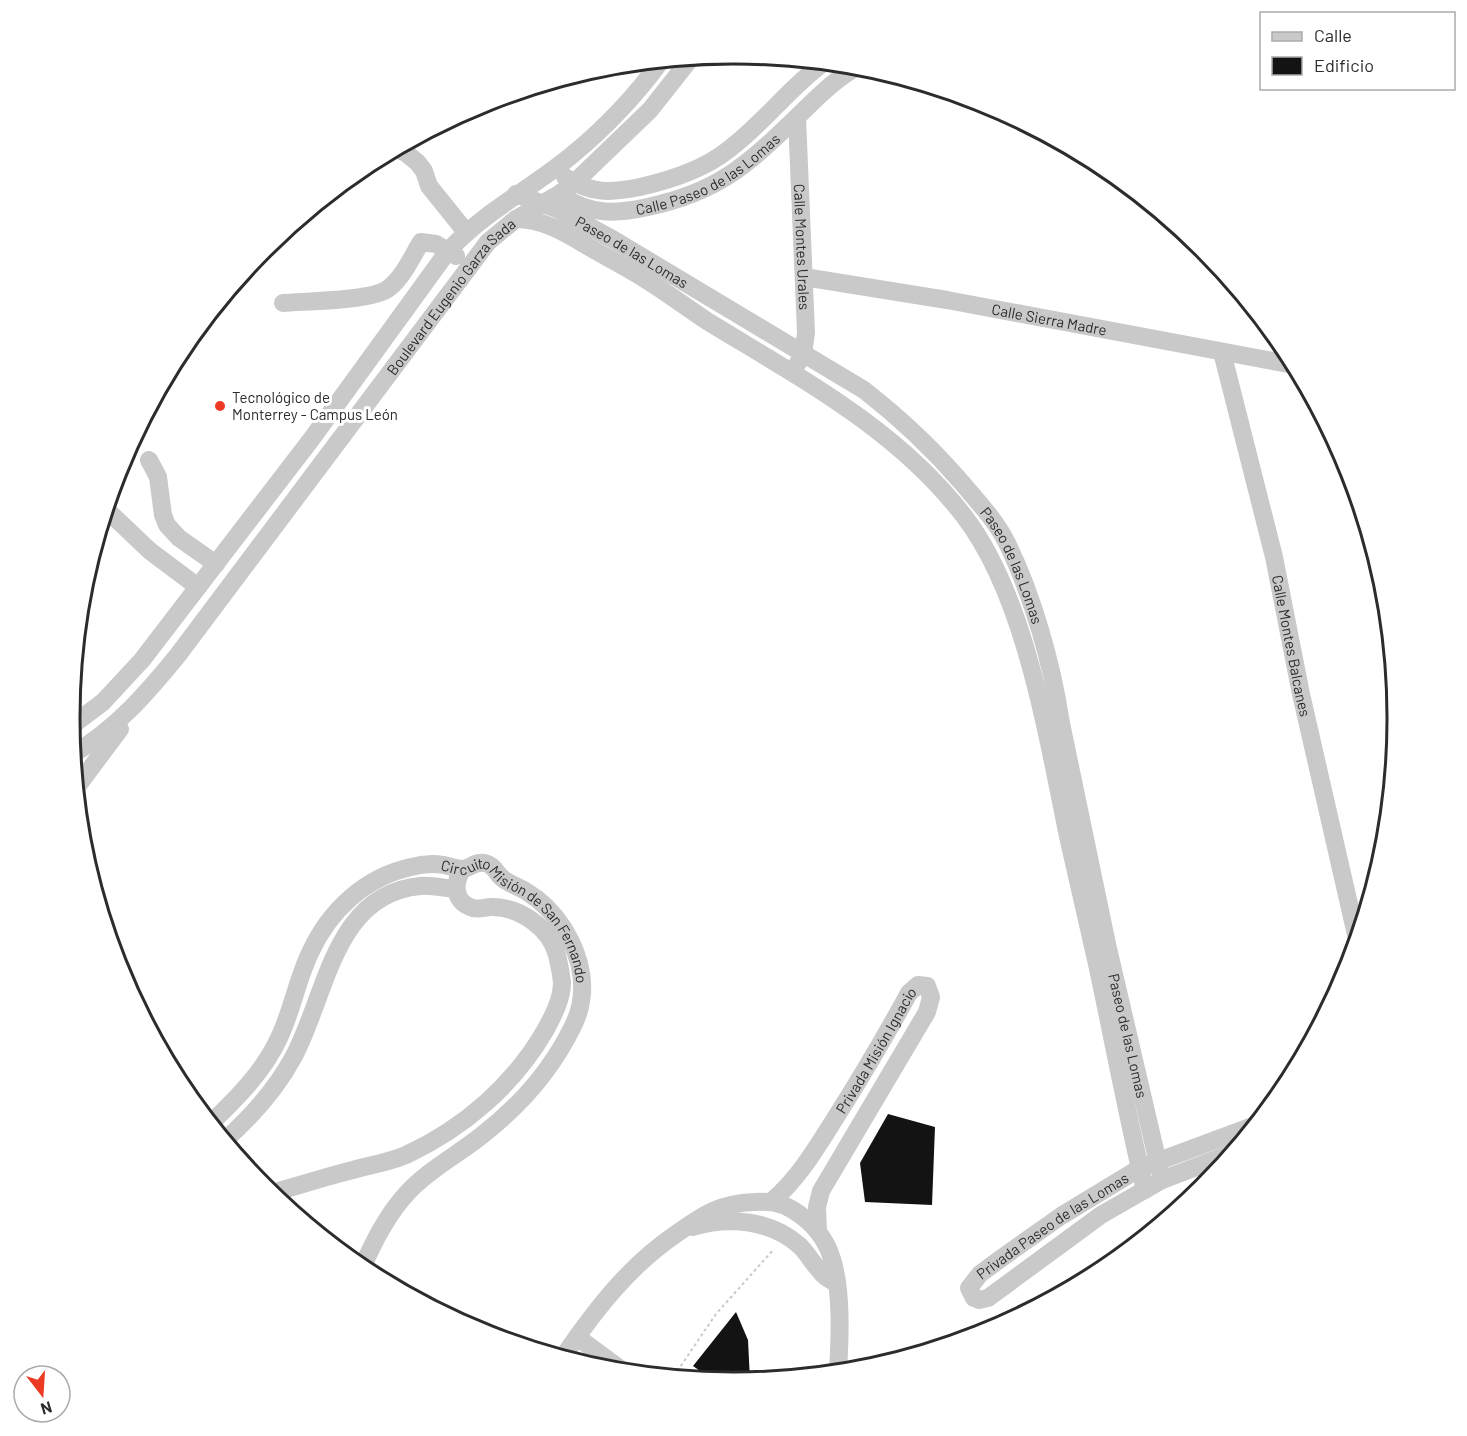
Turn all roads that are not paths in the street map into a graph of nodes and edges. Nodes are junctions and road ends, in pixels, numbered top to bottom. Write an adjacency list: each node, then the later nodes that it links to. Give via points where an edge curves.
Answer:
1 (684, 67): 10 (street, Boulevard Eugenio Garza Sada, via 650,110)
2 (654, 69): 7 (street, Boulevard Eugenio Garza Sada, via 622,107)
3 (816, 70): 8 (street, Calle Paseo de las Lomas, via 727,152)
4 (847, 75): 5 (street, Calle Paseo de las Lomas)
5 (797, 117): 13 (street, Calle Paseo de las Lomas, via 733,174); 19 (street, Calle Montes Urales)
6 (406, 153): 16 (street, via 418,163 426,184)
7 (554, 169): 9 (street, Boulevard Eugenio Garza Sada); 10 (street, Calle Paseo de las Lomas)
8 (669, 181): 10 (street, Calle Paseo de las Lomas, via 611,192 594,191); 13 (street)
9 (535, 183): 11 (street, Boulevard Eugenio Garza Sada); 12 (street, Calle Paseo de las Lomas)
10 (574, 183): 12 (street, Boulevard Eugenio Garza Sada)
11 (516, 194): 14 (street, Paseo de las Lomas); 16 (street, Boulevard Eugenio Garza Sada)
12 (559, 194): 13 (street, Calle Paseo de las Lomas, via 593,211 634,210); 14 (street, Boulevard Eugenio Garza Sada)
13 (674, 202)
14 (542, 204): 15 (street, Boulevard Eugenio Garza Sada); 22 (street, Paseo de las Lomas, via 580,220)
15 (516, 219): 18 (street, Boulevard Eugenio Garza Sada, via 488,242); 24 (street, Paseo de las Lomas, via 542,222 573,238)
16 (466, 232): 17 (street, Boulevard Eugenio Garza Sada)
17 (448, 251): 18 (street); 20 (street, via 421,242 394,284 381,293); 29 (street, Boulevard Eugenio Garza Sada)
18 (469, 266): 31 (street, Boulevard Eugenio Garza Sada)
19 (804, 277): 21 (street, Calle Sierra Madre); 22 (street, Calle Montes Urales)
20 (283, 303)
21 (1222, 352): 23 (street, Calle Sierra Madre); 40 (street, Calle Montes Balcanes, via 1274,558)
22 (803, 354): 24 (street, Calle Montes Urales); 33 (street, Paseo de las Lomas, via 893,412 938,455 994,523 1031,603 1056,690)
23 (1281, 362)
24 (793, 372): 33 (street, Paseo de las Lomas, via 907,453 964,516 998,573)
25 (149, 460): 27 (street, via 158,477 163,516)
26 (113, 516): 28 (street)
27 (169, 528): 28 (street); 29 (street)
28 (150, 551): 30 (street)
29 (216, 564): 30 (street, Boulevard Eugenio Garza Sada)
30 (198, 587): 32 (street, Boulevard Eugenio Garza Sada, via 136,667)
31 (140, 701): 34 (street, Boulevard Eugenio Garza Sada); 35 (street)
32 (80, 719)
33 (1053, 724): 44 (street, Paseo de las Lomas); 46 (street, Paseo de las Lomas)
34 (81, 749)
35 (83, 778)
36 (463, 869): 37 (street, Circuito Misión de San Fernando, via 485,863 498,871); 38 (street); 41 (street, Circuito Misión de San Fernando, via 443,865 411,867 382,876 349,898 330,918 309,955 289,1016 269,1058)
37 (501, 878): 39 (street, via 501,894); 53 (street, Circuito Misión de San Fernando, via 546,906 572,943 581,969 580,1009 562,1046 527,1094 508,1114 408,1192)
38 (456, 889): 39 (street, Circuito Misión de San Fernando, via 460,900 469,907); 43 (street, Circuito Misión de San Fernando, via 422,886 390,893 357,918 333,957 307,1027 284,1073)
39 (491, 906): 48 (street, Circuito Misión de San Fernando, via 526,916 550,938 556,952 562,983 558,1004 534,1049 493,1097 436,1140 403,1156)
40 (1353, 923)
41 (216, 1118)
42 (1240, 1131): 44 (street)
43 (230, 1135)
44 (1158, 1161): 46 (street); 47 (street, Paseo de las Lomas)
45 (1214, 1161): 47 (street)
46 (1140, 1168): 49 (street, Paseo de las Lomas); 49 (street, Privada Paseo de las Lomas, via 1061,1216 980,1274 969,1288 971,1295 979,1300 991,1296 1101,1215)
47 (1162, 1180): 49 (street)
48 (282, 1190)
49 (1145, 1190)
50 (772, 1201): 51 (street, via 728,1204 702,1215); 52 (street, via 800,1214); 52 (street, Privada Misión Ignacio, via 807,1163 909,993 918,986 927,986 931,997 927,1012 821,1191)
51 (682, 1230): 54 (street, via 713,1223 764,1225 786,1235 822,1274); 55 (street, via 634,1267)
52 (818, 1232): 54 (street, via 833,1260)
53 (367, 1259)
54 (836, 1283): 58 (street)
55 (577, 1336): 56 (street); 57 (street)
56 (568, 1350)
57 (608, 1359)
58 (838, 1363)

